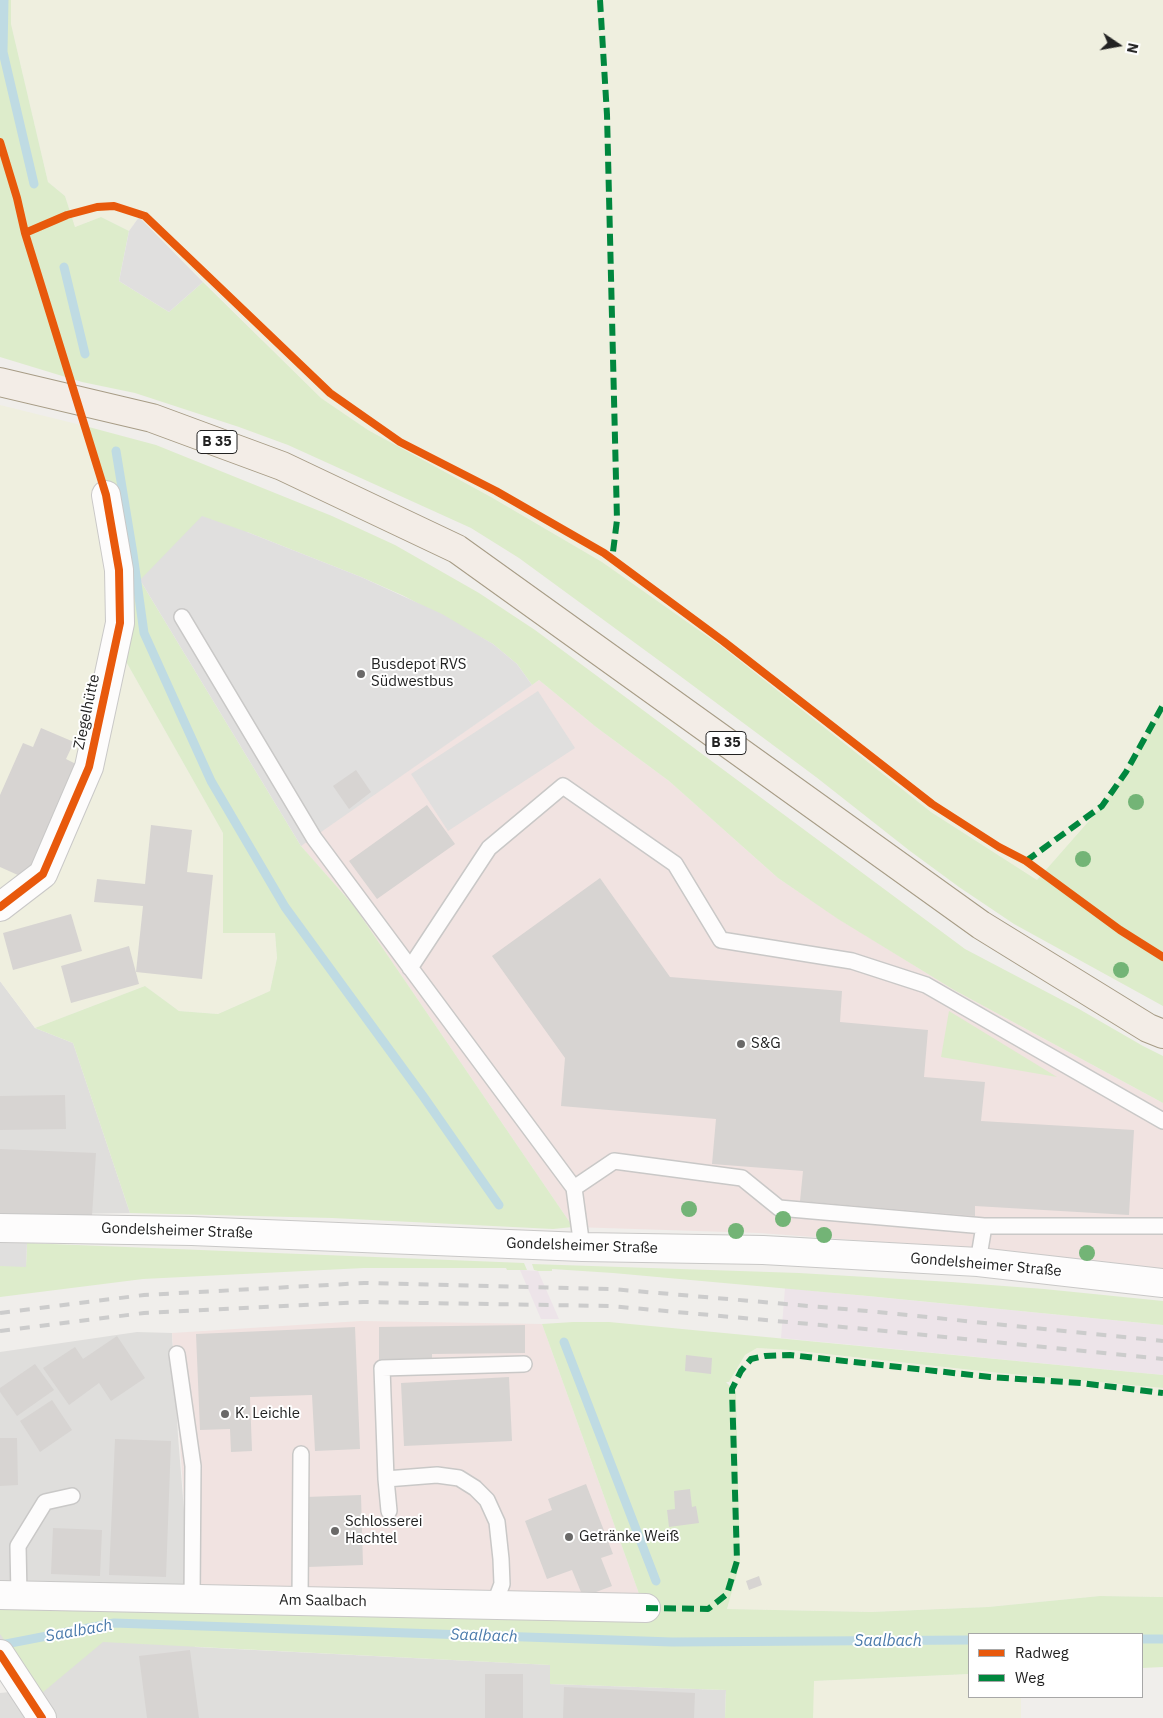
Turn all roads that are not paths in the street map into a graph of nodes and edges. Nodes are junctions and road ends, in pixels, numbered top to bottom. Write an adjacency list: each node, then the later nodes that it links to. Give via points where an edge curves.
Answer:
1 (0, 382): 6 (main road, B 35, via 152,418 282,466 457,549 981,925 1148,1028)
2 (106, 495): 4 (street, Ziegelhütte, via 119,570 120,623 89,767 43,874)
3 (182, 617): 5 (lane, via 314,838)
4 (0, 907)
5 (410, 968): 7 (lane, via 489,848 563,786 675,864 721,940 852,961 926,985); 8 (lane)
6 (1163, 1034)
7 (1163, 1121)
8 (574, 1188): 9 (lane, via 614,1161 742,1178 779,1208); 12 (lane)
9 (984, 1226): 10 (lane); 13 (lane)
10 (1163, 1226)
11 (0, 1228): 12 (street, Gondelsheimer Straße, via 192,1231)
12 (582, 1247): 13 (street, Gondelsheimer Straße, via 763,1250)
13 (978, 1262): 14 (street, Gondelsheimer Straße)
14 (1163, 1283)
15 (176, 1354): 22 (lane, via 192,1466)
16 (524, 1364): 18 (lane, via 382,1368)
17 (301, 1454): 23 (lane)
18 (386, 1479): 20 (lane); 24 (lane, via 437,1475 459,1478 487,1500 497,1522 501,1559 502,1584)
19 (72, 1496): 21 (lane, via 45,1502 18,1546)
20 (389, 1510)
21 (9, 1595): 22 (street, Am Saalbach)
22 (192, 1598): 23 (street, Am Saalbach)
23 (300, 1600): 24 (street, Am Saalbach)
24 (494, 1605): 25 (street, Am Saalbach)
25 (646, 1608)
26 (0, 1654): 27 (street)
27 (42, 1718)

